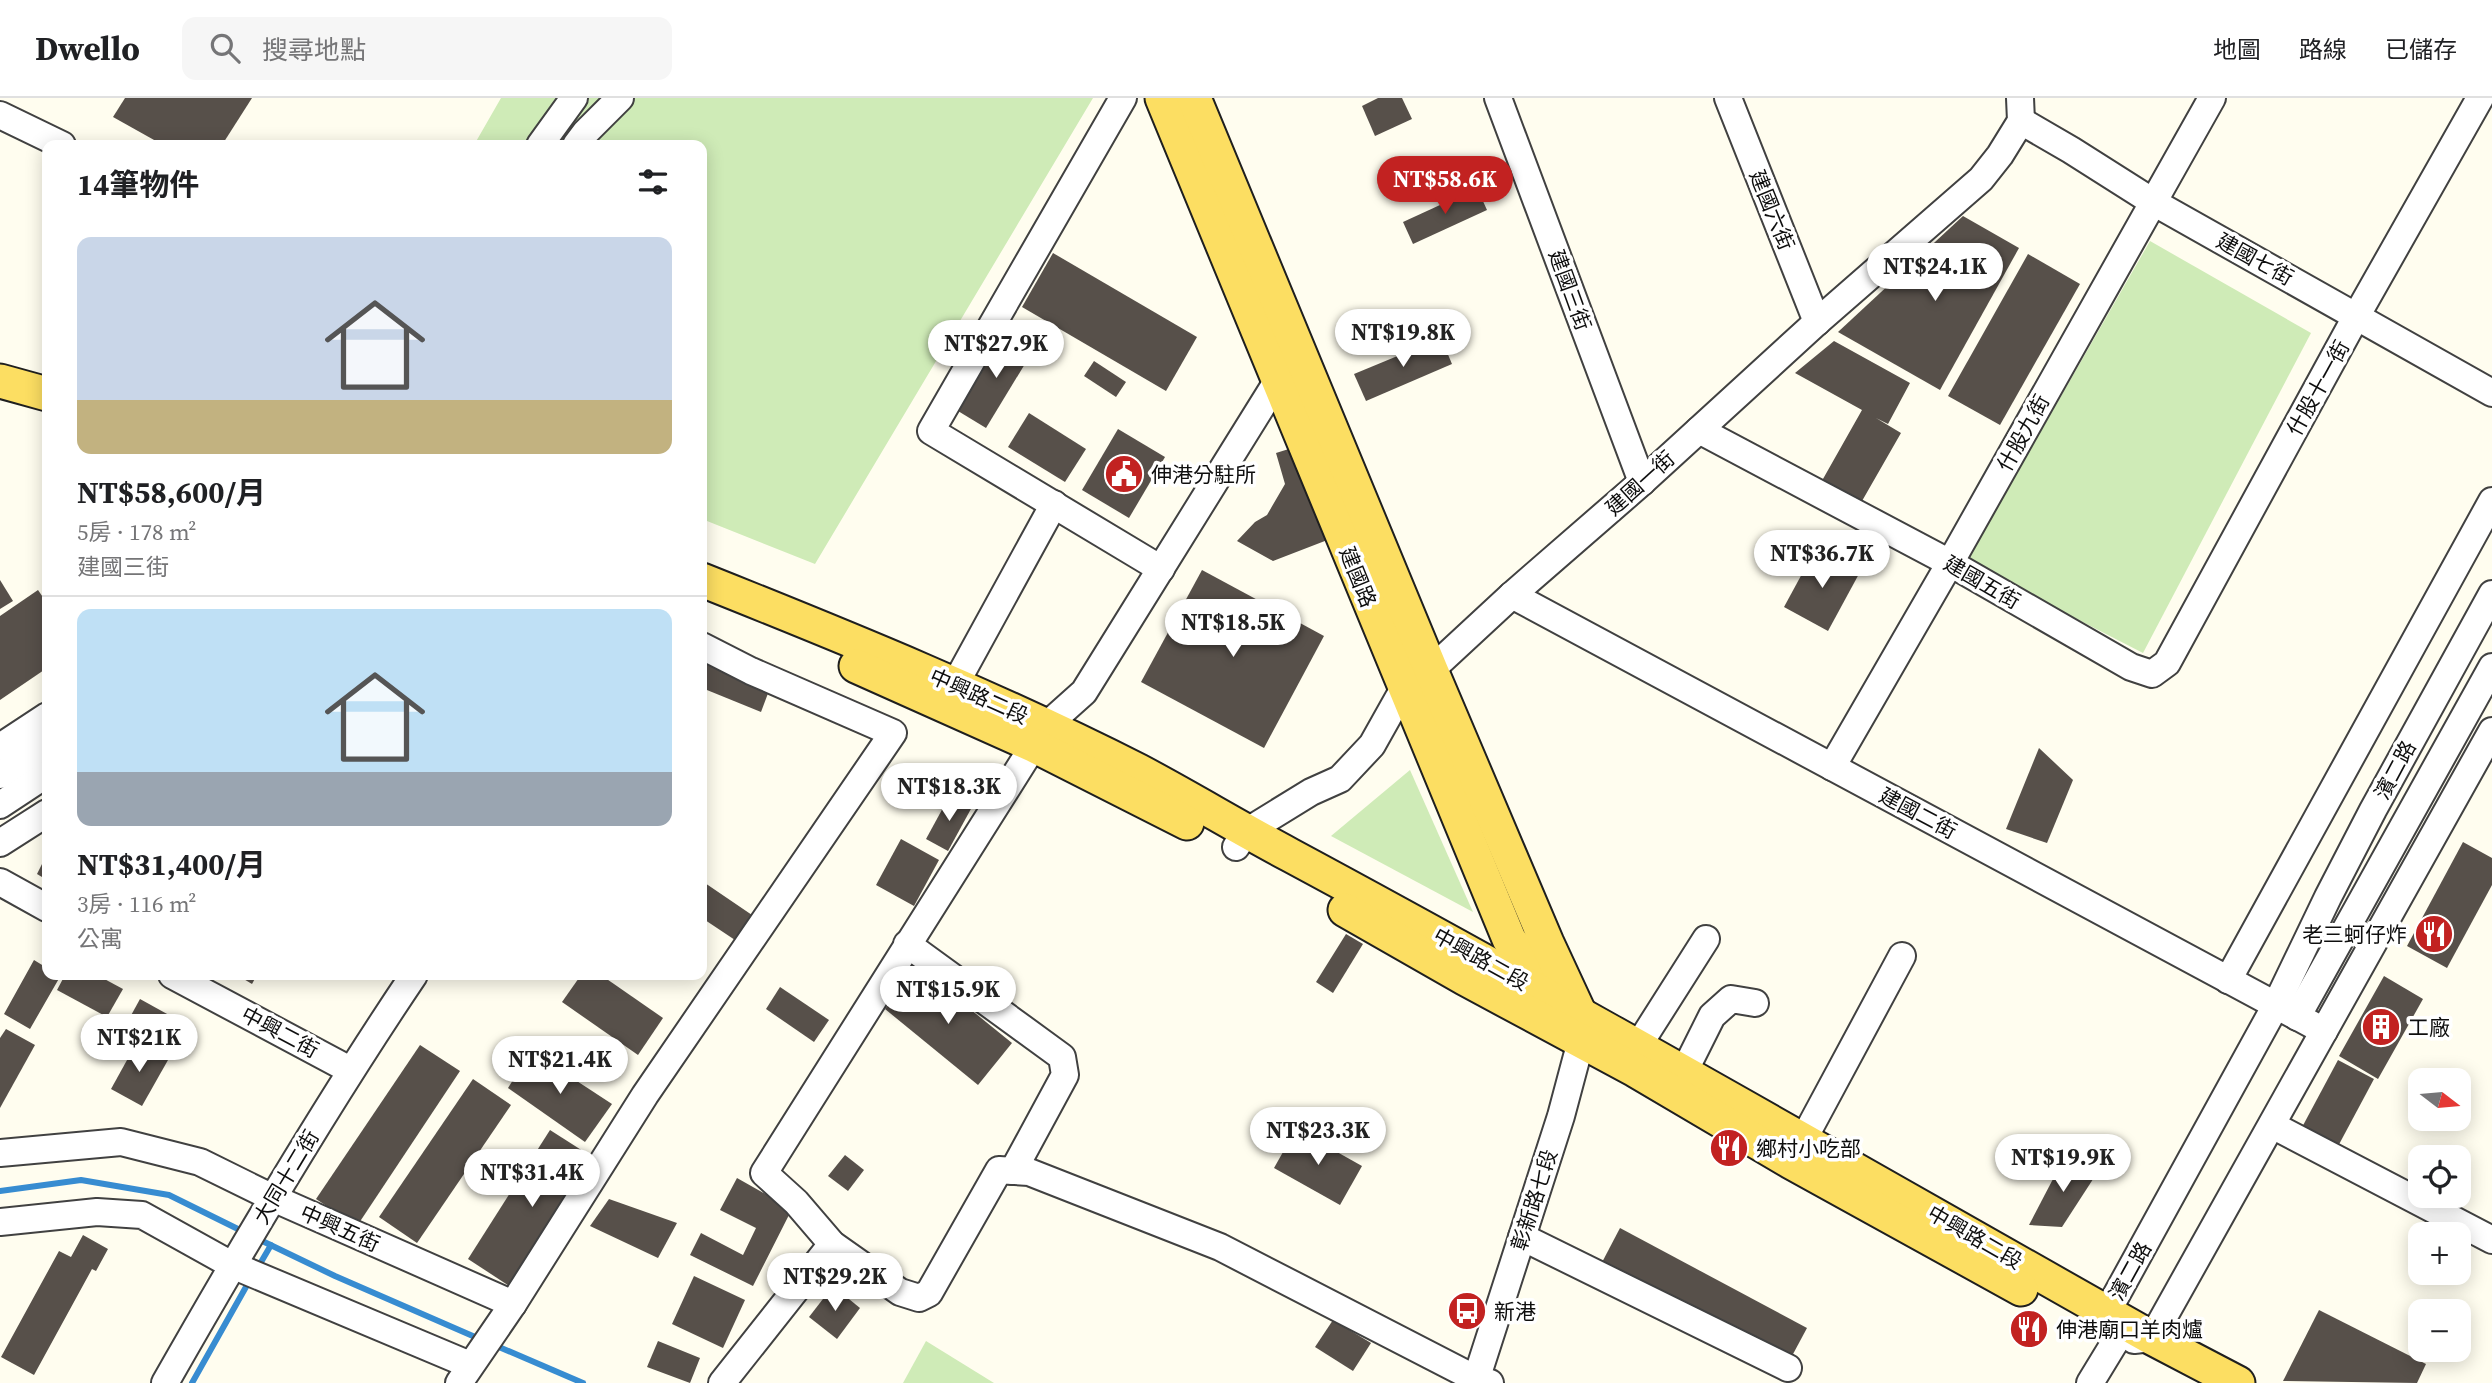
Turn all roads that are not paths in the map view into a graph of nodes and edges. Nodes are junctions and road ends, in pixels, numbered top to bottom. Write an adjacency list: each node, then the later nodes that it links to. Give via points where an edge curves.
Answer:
1 (574, 98): 13 (street)
2 (620, 98): 14 (street)
3 (1123, 98): 26 (street, via 930,431)
4 (1162, 98): 20 (main road, 建國路)
5 (1194, 98): 35 (main road, 建國路)
6 (1498, 98): 24 (street, 建國三街)
7 (1728, 98): 17 (street, 建國六街)
8 (2212, 98): 15 (street, 什股九街)
9 (2480, 98): 16 (street, 什股十一街)
10 (2021, 110): 15 (street, 建國七街); 17 (street, 建國一街, via 2000,155 1981,179)
11 (0, 116): 12 (street)
12 (51, 140)
13 (544, 140)
14 (579, 140)
15 (2153, 202): 16 (street, 建國七街); 27 (street, 什股九街)
16 (2357, 315): 22 (street, 建國七街); 36 (street, 什股十一街, via 2167,663)
17 (1817, 322): 23 (street, 建國一街)
18 (42, 371): 19 (main road)
19 (2, 376): 21 (main road)
20 (1278, 380): 28 (street); 37 (main road, 建國路)
21 (42, 392)
22 (2492, 393)
23 (1699, 430): 24 (street, 建國一街); 27 (street, 建國五街)
24 (1642, 482): 31 (street, 建國一街)
25 (2492, 501): 58 (street)
26 (1054, 504): 28 (street); 38 (street)
27 (1950, 563): 36 (street, 建國五街, via 2131,667); 44 (street, 什股九街)
28 (1161, 569): 41 (street, via 1084,692)
29 (707, 582): 38 (main road, 中興路二段, via 844,636)
30 (2492, 594): 61 (street, 濱二路, via 2368,821)
31 (1512, 595): 35 (street, 建國一街); 44 (street, 建國二街)
32 (707, 606): 38 (main road, 中興路二段)
33 (707, 649): 77 (street, via 893,733 645,1095)
34 (2492, 667): 61 (street)
35 (1431, 670): 37 (street, 建國一街); 62 (main road, 建國路)
36 (2152, 674)
37 (1404, 688): 49 (street, 建國一街, via 1372,745 1340,779 1311,792); 59 (main road, 建國路, via 1509,939)
38 (949, 695): 41 (main road, 中興路二段)
39 (42, 719): 42 (street)
40 (2492, 731): 63 (street)
41 (1041, 736): 49 (main road, 中興路二段); 54 (street)
42 (0, 747)
43 (42, 747): 45 (street)
44 (1832, 767): 58 (street, 建國二街)
45 (0, 775)
46 (42, 777): 47 (street)
47 (0, 805)
48 (42, 816): 50 (street)
49 (1241, 840): 59 (main road, 中興路二段); 62 (main road, 中興路二段, via 1464,978)
50 (0, 843)
51 (0, 882): 52 (street)
52 (42, 905)
53 (1706, 939): 64 (street)
54 (907, 944): 70 (street, via 1062,1057 1065,1075); 75 (street, via 764,1173)
55 (1902, 956): 68 (street)
56 (181, 980): 65 (street, 中興二街)
57 (411, 980): 65 (street, 大同十二街)
58 (2228, 980): 61 (street, 建國二街)
59 (1551, 997): 62 (main road, 建國路)
60 (1755, 1003): 66 (street, via 1731,999 1712,1016)
61 (2286, 1011): 63 (street, 建國二街); 78 (street, 濱二路)
62 (1581, 1028): 64 (main road, 中興路二段); 68 (main road, 中興路二段); 73 (street, 彰新路七段, via 1561,1116)
63 (2324, 1031): 67 (street)
64 (1637, 1046): 66 (main road, 中興路二段)
65 (350, 1070): 71 (street, 大同十二街)
66 (1684, 1072): 68 (main road, 中興路二段)
67 (2272, 1125): 74 (street); 79 (street)
68 (1797, 1151): 78 (main road, 中興路二段)
69 (0, 1153): 71 (street, 中興五街, via 121,1142 200,1163)
70 (1013, 1171): 75 (street, via 999,1170 929,1293 919,1298 900,1292); 82 (street, via 1029,1172 1220,1247)
71 (272, 1199): 76 (street, 大同十二街); 77 (street, 中興五街)
72 (0, 1222): 76 (street, via 97,1212 142,1215)
73 (1522, 1237): 81 (street); 82 (street, 彰新路七段)
74 (2492, 1240)
75 (832, 1244): 84 (street)
76 (232, 1265): 80 (street); 83 (street, 大同十二街)
77 (509, 1310): 80 (street)
78 (2111, 1327): 79 (main road, 中興路二段); 85 (street, 濱二路); 86 (main road, 中興路二段)
79 (2152, 1338): 87 (main road, 中興路二段)
80 (470, 1366)
81 (1788, 1368)
82 (1480, 1382)
83 (165, 1383)
84 (722, 1383)
85 (2090, 1383)
86 (2192, 1383)
87 (2238, 1383)

